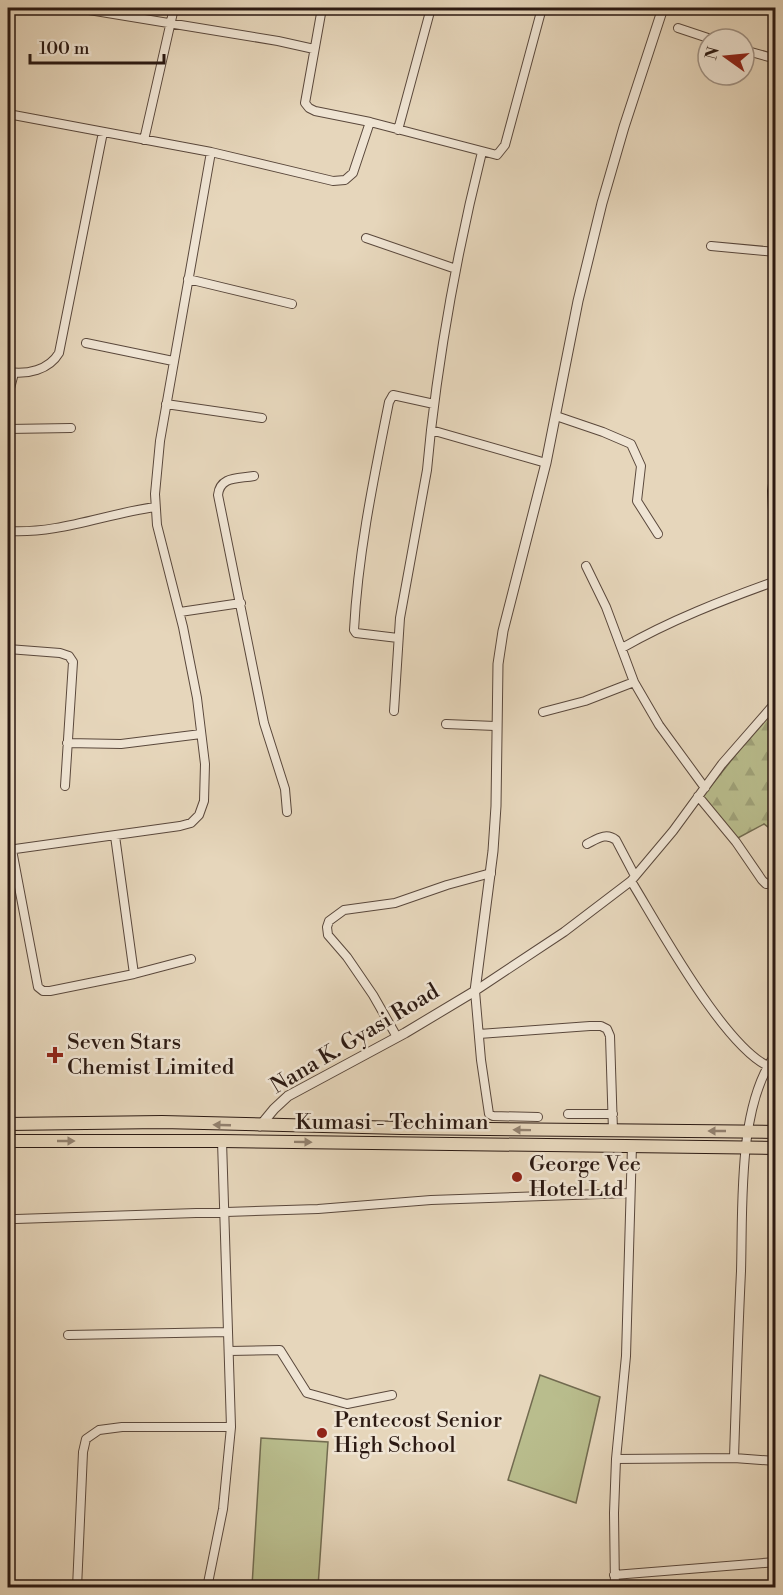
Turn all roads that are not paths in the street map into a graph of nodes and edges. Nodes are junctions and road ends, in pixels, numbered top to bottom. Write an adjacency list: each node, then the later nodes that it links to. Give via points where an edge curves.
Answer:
1 (77, 8): 7 (street)
2 (174, 8): 7 (street)
3 (322, 8): 10 (street)
4 (431, 8): 15 (street)
5 (542, 8): 19 (street, via 505,145 497,155)
6 (663, 8): 32 (street, via 602,203)
7 (171, 24): 10 (street); 17 (street)
8 (678, 28): 9 (street)
9 (696, 34)
10 (314, 49): 14 (street, via 305,103 309,108)
11 (756, 53): 12 (street)
12 (776, 58)
13 (8, 114): 16 (street)
14 (370, 122): 15 (street); 18 (street, via 353,173 345,180 333,181)
15 (398, 130): 19 (street)
16 (103, 132): 17 (street); 28 (street, via 59,353 53,363 41,370)
17 (144, 140): 18 (street)
18 (211, 152): 24 (street)
19 (482, 152): 23 (street)
20 (366, 238): 23 (street)
21 (711, 246): 22 (street)
22 (776, 252)
23 (456, 268): 31 (street)
24 (188, 279): 25 (street); 27 (street)
25 (292, 304)
26 (86, 343): 27 (street)
27 (173, 361): 30 (street)
28 (10, 372): 29 (street)
29 (8, 396)
30 (166, 404): 33 (street); 40 (street)
31 (434, 404): 36 (street); 48 (street, via 393,395 389,402 363,538 354,630)
32 (556, 416): 37 (street); 42 (street, via 631,444 641,466 637,501)
33 (262, 418)
34 (71, 428): 35 (street)
35 (8, 429)
36 (431, 430): 37 (street); 48 (street)
37 (546, 463): 56 (street, via 503,631)
38 (776, 463): 44 (street, via 772,491)
39 (254, 476): 46 (street, via 224,481 218,495)
40 (155, 507): 41 (street, via 56,530); 47 (street)
41 (8, 531)
42 (657, 534)
43 (586, 566): 49 (street)
44 (776, 569)
45 (776, 580): 49 (street, via 698,610)
46 (240, 603): 47 (street); 62 (street, via 264,723 285,789)
47 (180, 612): 57 (street)
48 (398, 638): 53 (street)
49 (622, 648): 51 (street)
50 (8, 649): 58 (street, via 60,653 73,662)
51 (634, 682): 54 (street); 60 (street)
52 (776, 702): 60 (street)
53 (393, 711)
54 (543, 712)
55 (446, 724): 56 (street)
56 (495, 726): 66 (street, via 496,806)
57 (201, 734): 58 (street, via 132,743); 63 (street, via 205,764 204,801 199,815 180,826)
58 (67, 743): 59 (street)
59 (65, 786)
60 (705, 788): 61 (street)
61 (698, 796): 67 (street); 68 (street, via 762,880 766,884)
62 (287, 812)
63 (115, 836): 65 (street); 70 (street)
64 (587, 844): 67 (street, via 600,837 613,837)
65 (10, 850): 70 (street, via 38,987 50,991)
66 (491, 873): 71 (street); 73 (street, via 395,903 344,910 329,921 328,935 374,995)
67 (633, 878): 71 (street, via 564,932); 75 (street, via 680,962 732,1037)
68 (776, 883)
69 (191, 959): 70 (street)
70 (134, 974)
71 (475, 991): 72 (street); 73 (street, Nana K. Gyasi Road)
72 (479, 1034): 78 (street, via 590,1026 607,1029); 79 (street, via 489,1114)
73 (397, 1036): 81 (street, Nana K. Gyasi Road, via 288,1096)
74 (776, 1054): 75 (street)
75 (766, 1066): 76 (street); 83 (street)
76 (776, 1069)
77 (568, 1114): 78 (street)
78 (613, 1114): 82 (street)
79 (538, 1117)
80 (8, 1124): 81 (highway, one-way to 80, via 162,1122)
81 (260, 1126): 82 (highway, one-way to 81)
82 (613, 1131): 83 (highway, one-way to 82)
83 (747, 1132): 84 (highway); 88 (street)
84 (776, 1132)
85 (8, 1142): 86 (highway, Kumasi - Techiman, one-way to 86)
86 (222, 1142): 87 (highway, Kumasi - Techiman, one-way to 87); 91 (street)
87 (632, 1145): 88 (highway, Kumasi - Techiman); 90 (street)
88 (745, 1147): 89 (highway, Kumasi - Techiman); 98 (street)
89 (776, 1148)
90 (630, 1193): 91 (street); 99 (street, via 626,1356)
91 (225, 1211): 92 (street); 93 (street)
92 (16, 1219)
93 (228, 1332): 94 (street); 95 (street)
94 (68, 1335)
95 (229, 1351): 96 (street, via 280,1350 307,1393 347,1404); 97 (street)
96 (392, 1395)
97 (231, 1427): 103 (street, via 122,1427 99,1430 86,1439); 104 (street, via 223,1509)
98 (734, 1458): 99 (street); 100 (street)
99 (616, 1459): 102 (street)
100 (776, 1461)
101 (776, 1562): 102 (street)
102 (615, 1575): 105 (street)
103 (77, 1587)
104 (207, 1587)
105 (615, 1587)

